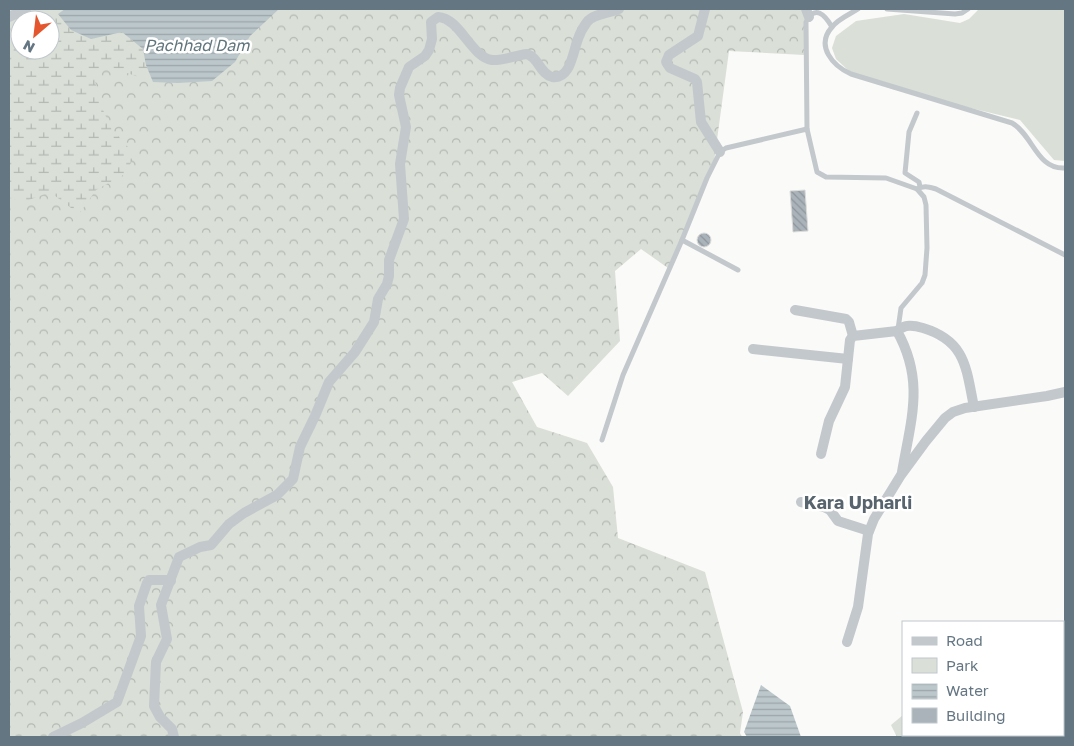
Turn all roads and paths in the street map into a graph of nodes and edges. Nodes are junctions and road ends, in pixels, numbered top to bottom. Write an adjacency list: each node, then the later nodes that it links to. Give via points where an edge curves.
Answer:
1 (26, 9): 8 (street)
2 (619, 9): 30 (street, via 588,20 568,68 557,77 546,74 527,54 489,59 448,20 435,18 429,50 409,67 400,88 406,126 400,164 404,219 389,260 389,276 378,299 374,322 355,352 329,382 300,447 293,480 277,495 229,524 211,545 179,557)
3 (704, 9): 12 (street, via 698,36 669,55 666,62 670,68 697,82 701,122)
4 (858, 9): 9 (lane)
5 (887, 9): 6 (lane, via 955,14)
6 (968, 9)
7 (808, 13): 9 (lane, via 823,14); 11 (lane)
8 (9, 17)
9 (832, 27): 13 (lane, via 826,39 826,50 843,70 1012,123 1048,165)
10 (917, 113): 14 (lane, via 909,133 905,174 917,181)
11 (807, 129): 12 (lane, via 739,144); 14 (lane, via 819,175 886,178)
12 (720, 152): 15 (lane)
13 (1065, 168)
14 (918, 188): 16 (lane, via 928,186 936,189); 19 (lane, via 926,205 925,275 901,308)
15 (682, 240): 17 (lane); 25 (lane, via 623,376)
16 (1065, 255)
17 (738, 270)
18 (795, 310): 20 (street, via 846,319)
19 (897, 331): 20 (street); 24 (street, via 911,326 931,331 951,342 962,357); 27 (street, via 909,357 914,386)
20 (854, 336): 22 (street, via 850,340)
21 (753, 349): 22 (street)
22 (848, 359): 26 (street, via 846,387 829,421)
23 (1065, 392): 24 (street)
24 (974, 407): 27 (street, via 953,412 945,418)
25 (602, 440)
26 (821, 454)
27 (901, 475): 29 (street)
28 (801, 502): 29 (street, via 824,507 838,521)
29 (869, 531): 31 (street, via 858,607)
30 (171, 581): 32 (street, via 150,580 147,583 139,606 141,636 117,702); 33 (street, via 161,605 167,639 156,662 154,706 172,729)
31 (847, 642)
32 (54, 737)
33 (174, 737)

